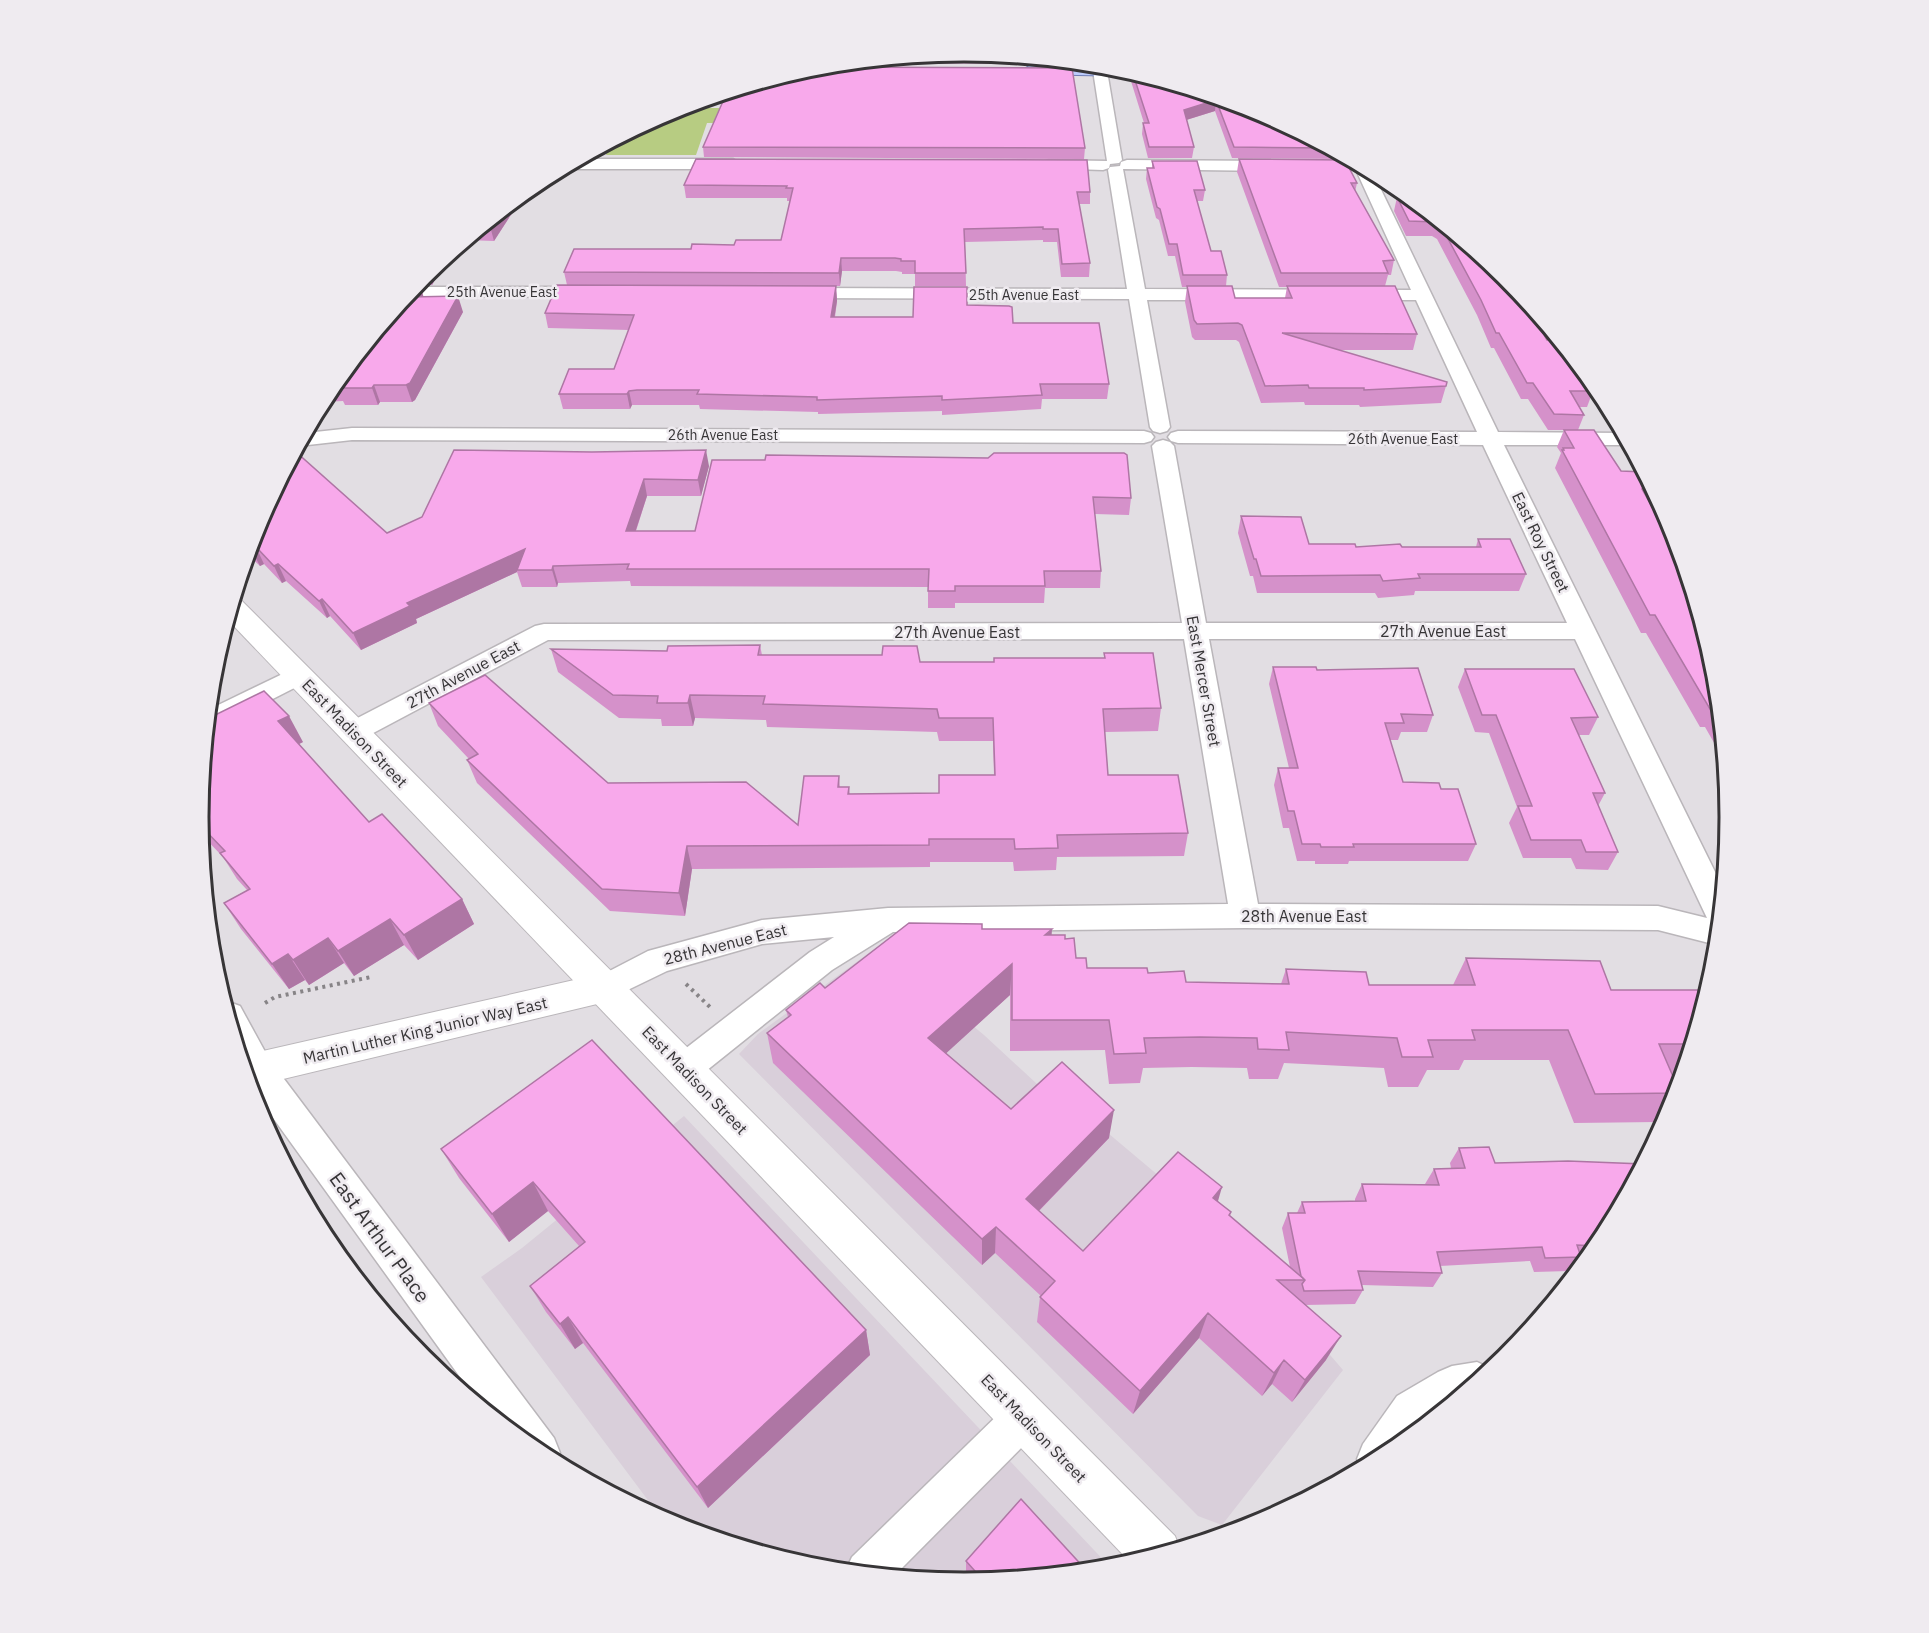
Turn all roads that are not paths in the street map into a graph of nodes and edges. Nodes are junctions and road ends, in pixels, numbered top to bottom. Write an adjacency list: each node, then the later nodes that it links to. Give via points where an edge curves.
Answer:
1 (1067, 69): 2 (main road)
2 (1008, 70)
3 (1100, 74): 7 (street, East Mercer Street)
4 (590, 161): 5 (street)
5 (747, 164)
6 (1035, 165): 7 (street)
7 (1115, 165): 8 (street); 13 (street, East Mercer Street)
8 (1297, 166)
9 (1369, 180): 14 (street, East Roy Street)
10 (422, 292): 11 (street, 25th Avenue East)
11 (613, 293)
12 (780, 293): 13 (street, 25th Avenue East)
13 (1138, 295): 14 (street, 25th Avenue East); 15 (street, East Mercer Street)
14 (1422, 295): 17 (street, East Roy Street)
15 (1161, 437): 16 (street, 26th Avenue East, via 352,434); 17 (street, 26th Avenue East); 21 (street, East Mercer Street)
16 (311, 439)
17 (1491, 439): 18 (street, 26th Avenue East); 20 (street, East Roy Street)
18 (1619, 440)
19 (238, 613): 22 (main road, East Madison Street)
20 (1584, 631): 21 (street, 27th Avenue East); 25 (street, East Roy Street)
21 (1195, 632): 24 (street, 27th Avenue East, via 544,632); 26 (street, East Mercer Street)
22 (299, 675): 23 (street); 24 (main road, East Madison Street)
23 (216, 716)
24 (354, 732): 29 (main road, East Madison Street)
25 (1714, 901)
26 (1245, 915): 27 (street, 28th Avenue East); 28 (street, 28th Avenue East, via 1658,918)
27 (888, 920): 29 (street, 28th Avenue East, via 762,932 659,960); 31 (street, via 821,962)
28 (1710, 931)
29 (604, 988): 30 (main road, Martin Luther King Junior Way East); 31 (main road, East Madison Street)
30 (254, 1069)
31 (684, 1069): 34 (main road, East Madison Street)
32 (257, 1078): 35 (street, East Arthur Place)
33 (1461, 1384): 36 (street, via 1411,1410)
34 (1024, 1417): 37 (main road, East Madison Street); 38 (street)
35 (517, 1424)
36 (1392, 1438)
37 (1151, 1548)
38 (873, 1566)

